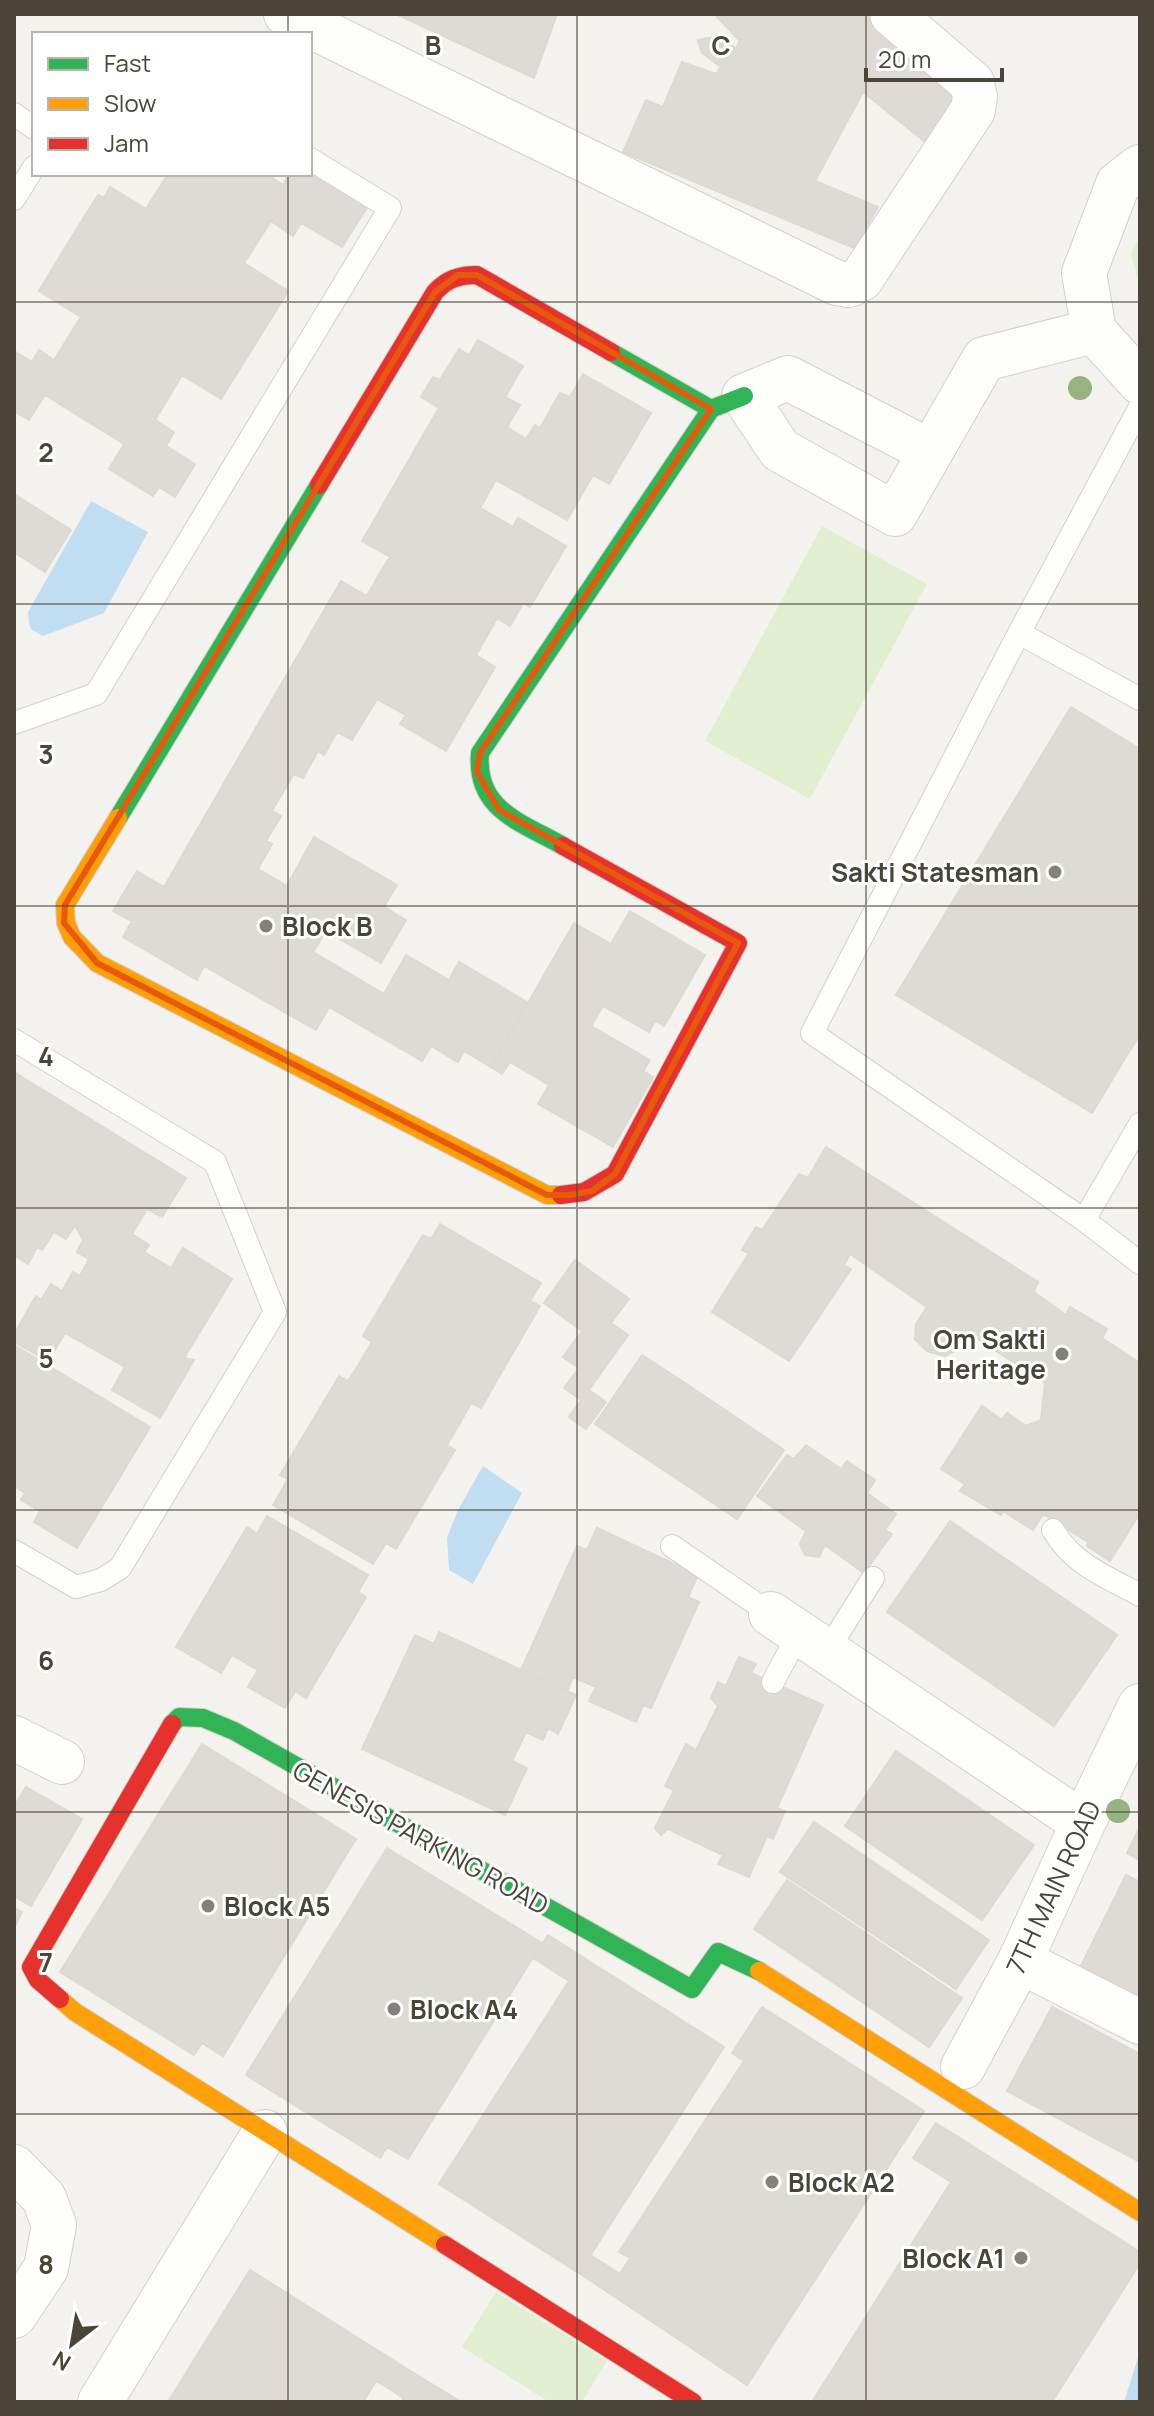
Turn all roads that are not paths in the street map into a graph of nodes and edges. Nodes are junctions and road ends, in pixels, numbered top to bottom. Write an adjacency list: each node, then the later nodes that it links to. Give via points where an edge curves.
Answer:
1 (286, 14): 2 (street, via 849,285 861,279 973,110 972,83)
2 (892, 14)
3 (14, 114): 4 (lane)
4 (32, 127)
5 (312, 160): 16 (lane, via 390,208 96,694)
6 (1140, 167): 9 (street, via 1118,184 1084,273)
7 (32, 170): 8 (lane)
8 (14, 199)
9 (1094, 331): 10 (street); 13 (street, via 984,359)
10 (1140, 382)
11 (728, 402): 11 (street, via 477,275 445,281 65,905 64,923 81,949 97,963 547,1195 592,1191 615,1174 738,943 499,810 485,794 477,772 480,753); 13 (street, via 788,378); 13 (street, via 780,450 895,514)
12 (1140, 407): 14 (lane)
13 (931, 452)
14 (1019, 633): 15 (lane); 19 (lane, via 812,1033)
15 (1140, 699)
16 (14, 723)
17 (14, 1040): 23 (lane, via 215,1162 275,1312 120,1568 76,1587)
18 (1140, 1124): 19 (lane)
19 (1084, 1220): 20 (lane)
20 (1140, 1263)
21 (1053, 1530): 25 (lane, via 1074,1558)
22 (672, 1546): 26 (lane)
23 (14, 1551)
24 (873, 1578): 26 (lane)
25 (1140, 1595)
26 (799, 1633): 27 (lane); 31 (street)
27 (773, 1682)
28 (1140, 1706): 31 (street, 7TH MAIN ROAD)
29 (14, 1738): 30 (street)
30 (62, 1762)
31 (1083, 1823): 32 (street, 7TH MAIN ROAD)
32 (1020, 1961): 33 (street); 34 (street, 7TH MAIN ROAD)
33 (1140, 2022)
34 (963, 2067)
35 (265, 2132): 37 (street, GENESIS PARKING ROAD, via 75,2012 38,1980 31,1967 179,1717 203,1718 234,1731 692,1989 718,1952 752,1967); 39 (street); 40 (street, GENESIS PARKING ROAD)
36 (14, 2167): 38 (street, via 44,2198 54,2225 46,2268)
37 (1140, 2212)
38 (14, 2316)
39 (100, 2402)
40 (693, 2402)

